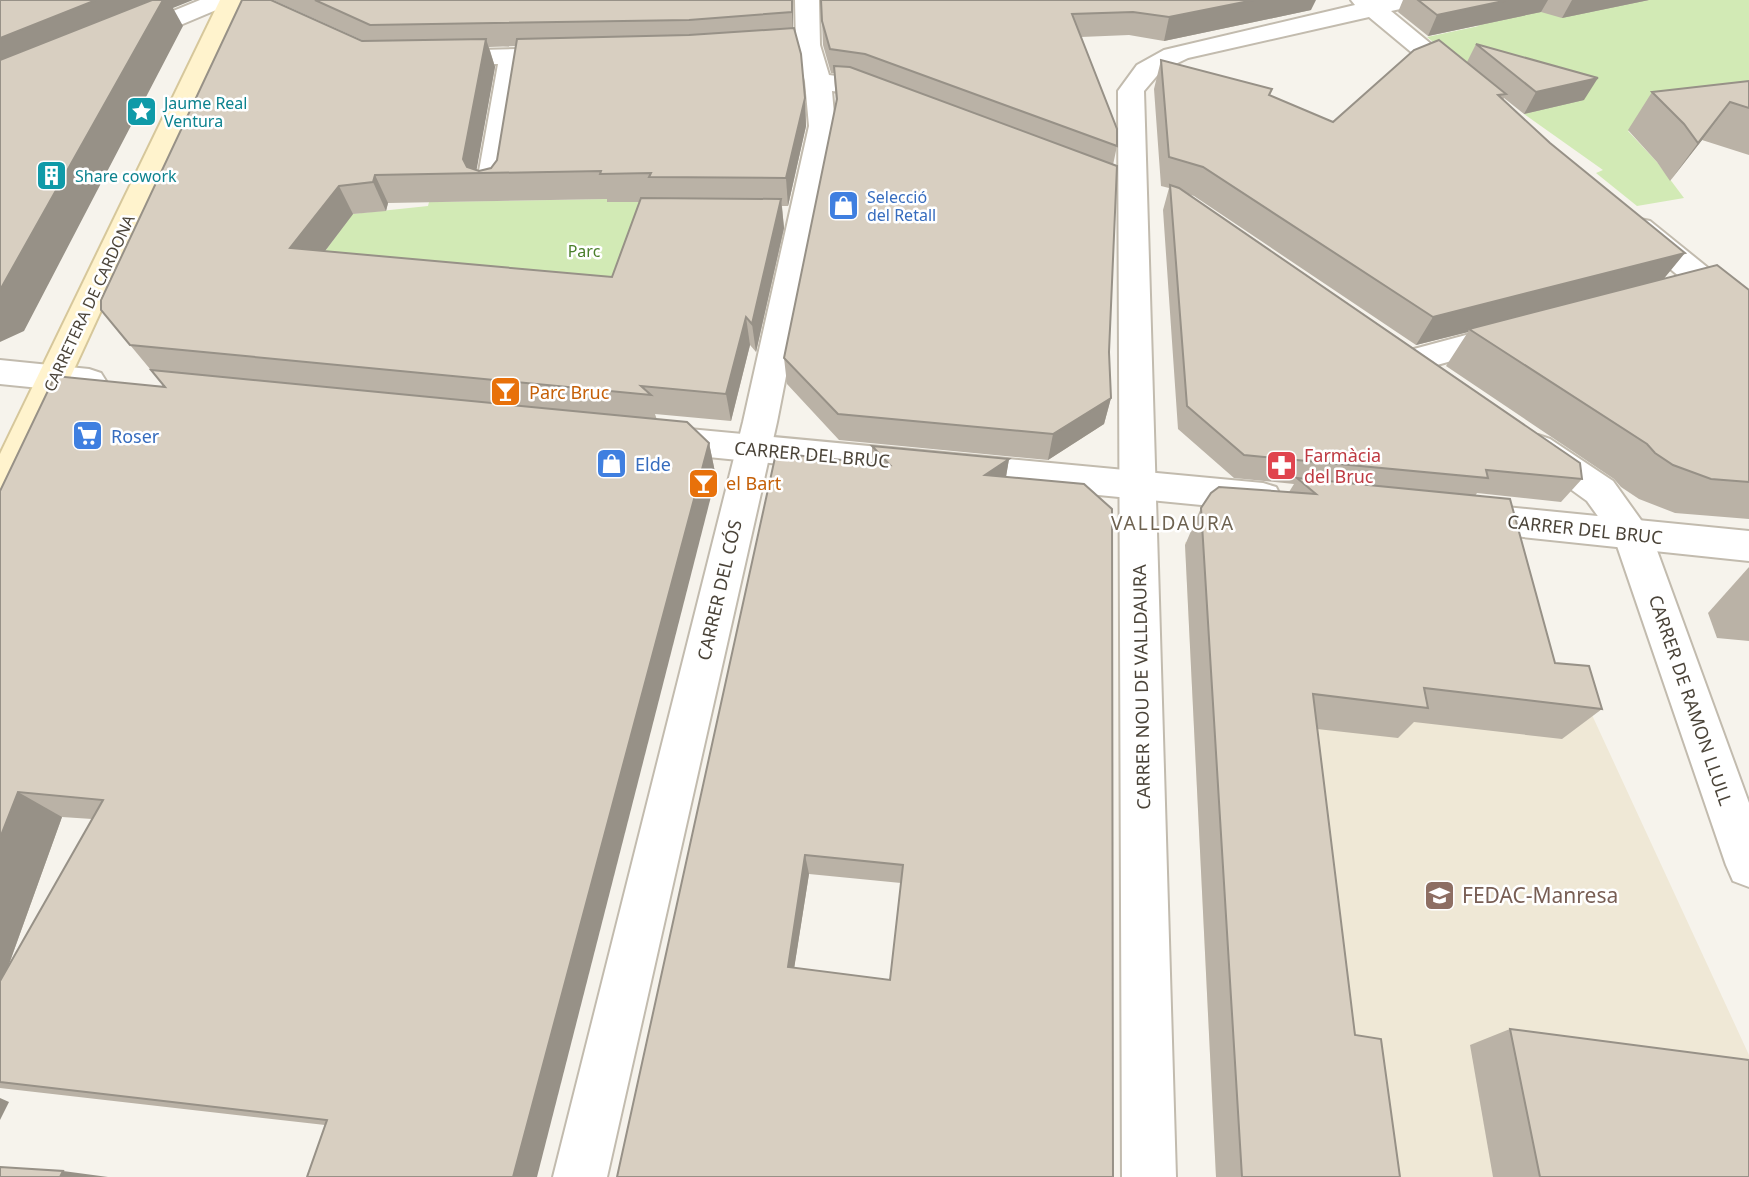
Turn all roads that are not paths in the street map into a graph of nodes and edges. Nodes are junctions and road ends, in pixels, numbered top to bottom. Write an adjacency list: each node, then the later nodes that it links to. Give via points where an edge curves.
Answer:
1 (220, 0): 7 (street)
2 (807, 0): 6 (street, CARRER DEL CÓS)
3 (1411, 0): 5 (street, CARRER NOU DE VALLDAURA)
4 (245, 1): 24 (main road, CARRETERA DE CARDONA)
5 (1368, 4): 13 (street); 17 (street, CARRER NOU DE VALLDAURA, via 1162,58 1139,76 1131,91)
6 (808, 45): 8 (street); 12 (street, CARRER DEL CÓS)
7 (108, 47)
8 (779, 47)
9 (582, 54): 10 (street)
10 (512, 56): 11 (street); 16 (street)
11 (416, 58)
12 (818, 82): 14 (street, via 855,85); 29 (street, CARRER DEL CÓS, via 822,126)
13 (1480, 96)
14 (905, 104)
15 (1103, 179): 17 (street)
16 (490, 188)
17 (1145, 193): 30 (street, CARRER NOU DE VALLDAURA)
18 (1620, 212): 19 (street)
19 (1706, 283): 20 (street); 21 (street)
20 (1666, 293)
21 (1749, 318)
22 (1535, 328): 25 (street, via 1399,352)
23 (0, 372): 24 (street)
24 (54, 377): 26 (street); 31 (main road, CARRETERA DE CARDONA)
25 (1443, 382)
26 (122, 385)
27 (1510, 429): 34 (street, CARRER DE RAMON LLULL, via 1600,491)
28 (632, 437): 29 (street, CARRER DEL BRUC)
29 (752, 449): 30 (street, CARRER DEL BRUC); 37 (street, CARRER DEL CÓS)
30 (1137, 484): 32 (street, CARRER DEL BRUC); 38 (street, CARRER NOU DE VALLDAURA)
31 (0, 491)
32 (1293, 500)
33 (1430, 514): 34 (street, CARRER DEL BRUC)
34 (1632, 534): 35 (street, CARRER DEL BRUC); 36 (street, CARRER DE RAMON LLULL)
35 (1749, 546)
36 (1749, 865)
37 (580, 1177)
38 (1149, 1177)

